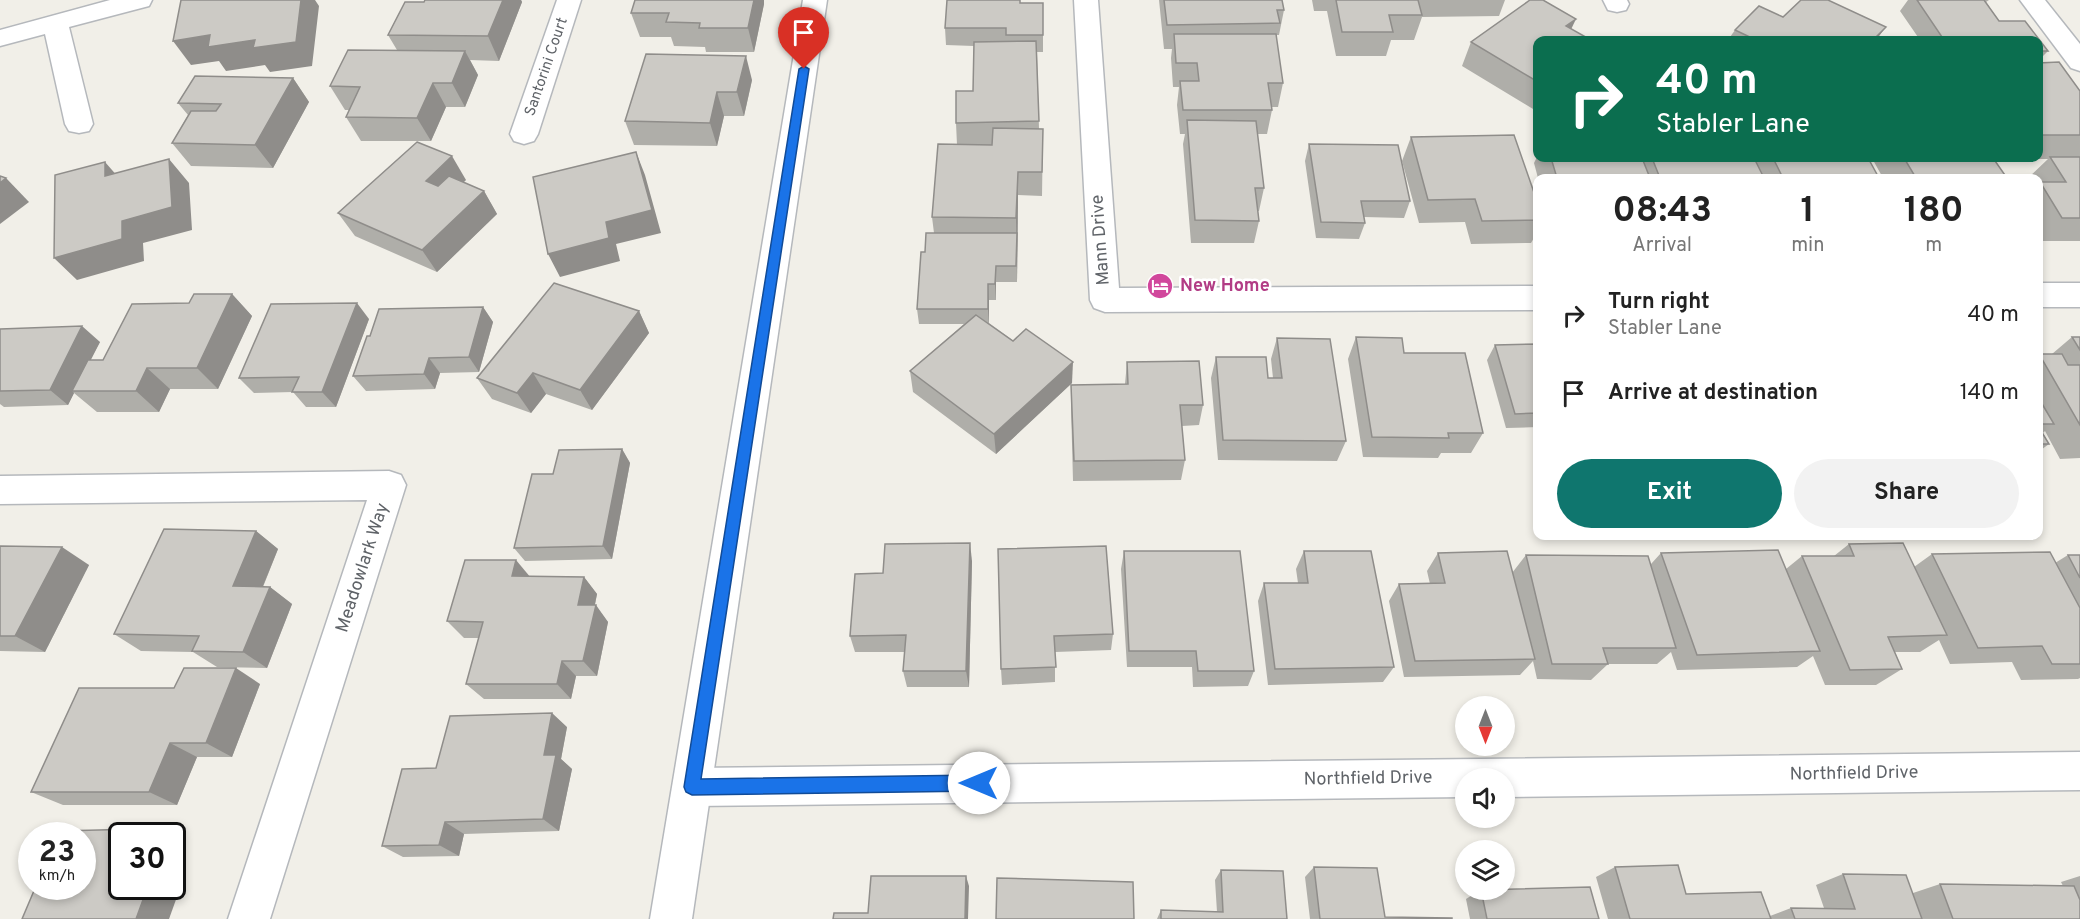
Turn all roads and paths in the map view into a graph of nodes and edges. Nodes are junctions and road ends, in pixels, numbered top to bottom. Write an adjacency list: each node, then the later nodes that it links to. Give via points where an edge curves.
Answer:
1 (140, 0): 6 (street)
2 (569, 0): 10 (street, Santorini Court)
3 (815, 0): 16 (street)
4 (1086, 0): 13 (street, Mann Drive, via 1105,300)
5 (2032, 0): 8 (street)
6 (55, 22): 7 (street); 9 (street)
7 (0, 38)
8 (2080, 62)
9 (79, 124)
10 (524, 134)
11 (2043, 295): 12 (street)
12 (2080, 295)
13 (1533, 297)
14 (0, 490): 17 (street, Meadowlark Way, via 390,485)
15 (2080, 771): 16 (street, Northfield Drive)
16 (692, 787): 18 (street)
17 (249, 919)
18 (671, 919)

